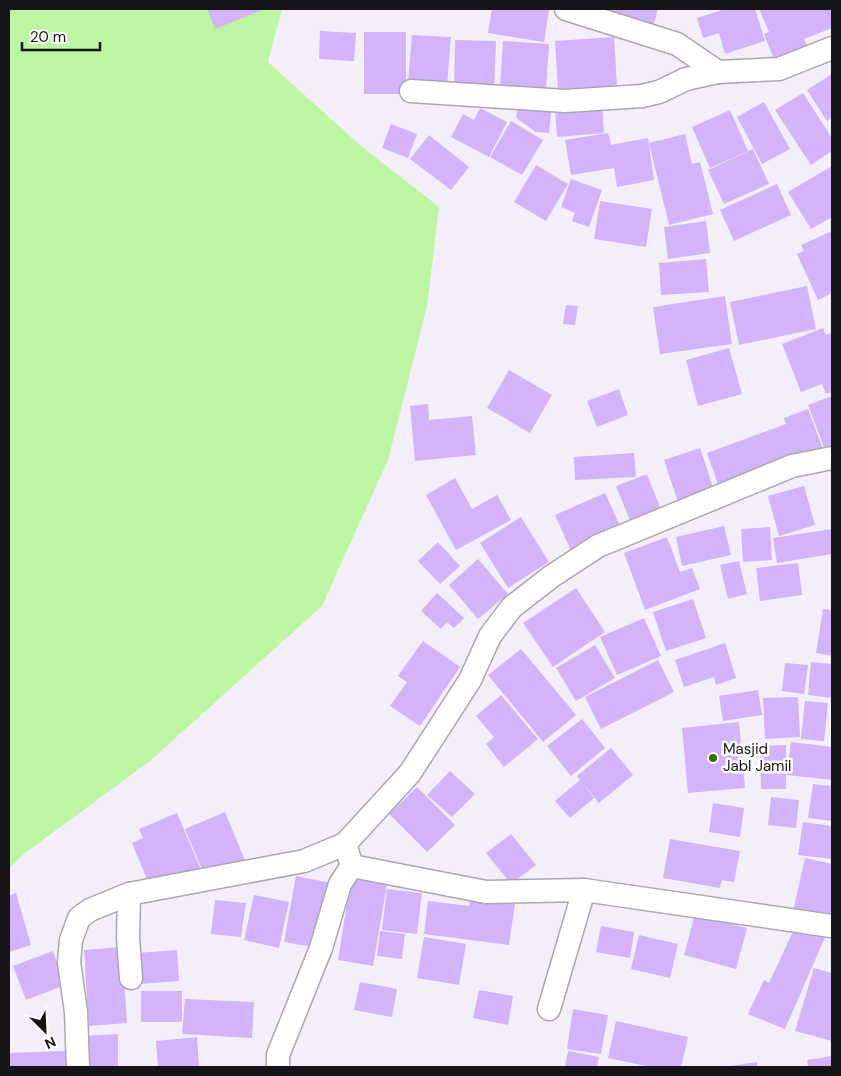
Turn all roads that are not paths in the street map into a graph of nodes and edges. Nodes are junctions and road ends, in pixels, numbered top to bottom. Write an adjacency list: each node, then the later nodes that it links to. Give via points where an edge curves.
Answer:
1 (566, 9): 3 (street, via 677,44)
2 (832, 48): 3 (street, via 778,69)
3 (718, 72): 4 (street, via 686,79 659,92 565,101)
4 (411, 91)
5 (832, 458): 6 (street, via 792,466 598,546 512,607 490,636 470,680 410,773)
6 (345, 844): 7 (street); 9 (street, via 304,862)
7 (352, 866): 8 (street, via 486,892); 14 (street, via 340,884 321,948 278,1055)
8 (584, 890): 10 (street); 12 (street)
9 (129, 894): 11 (street); 13 (street, via 90,910 79,918 74,929 69,962 76,1012)
10 (832, 928)
11 (131, 978)
12 (548, 1009)
13 (78, 1067)
14 (278, 1067)

